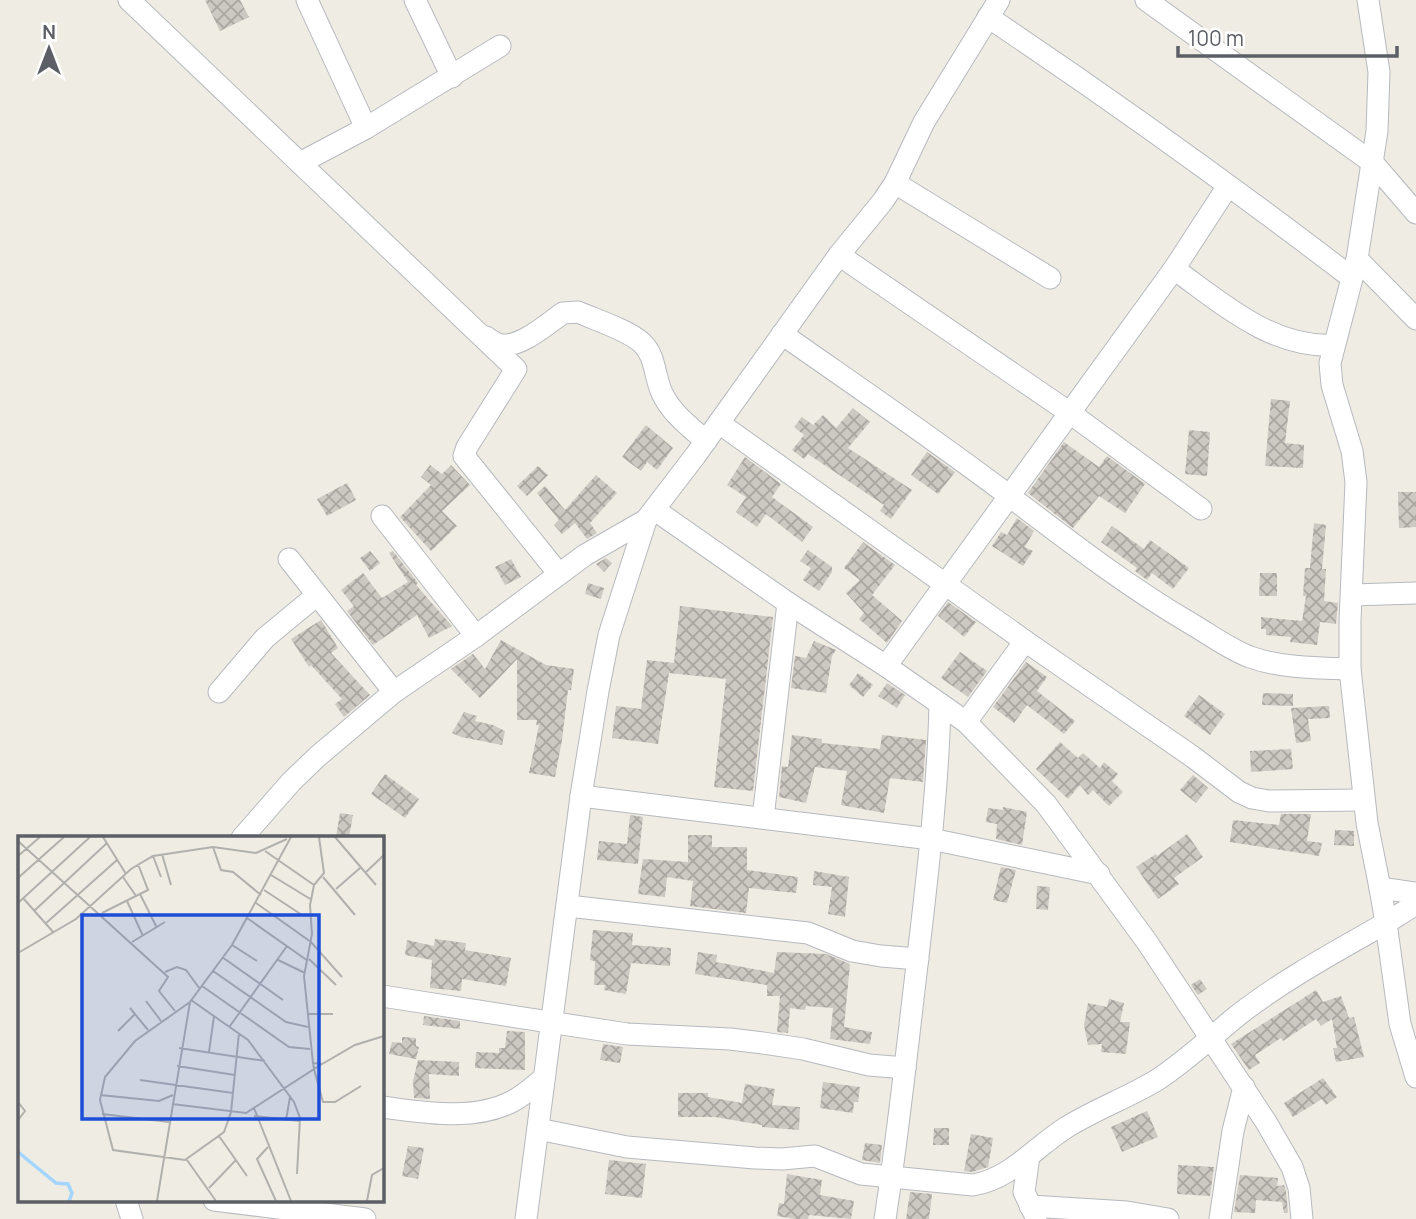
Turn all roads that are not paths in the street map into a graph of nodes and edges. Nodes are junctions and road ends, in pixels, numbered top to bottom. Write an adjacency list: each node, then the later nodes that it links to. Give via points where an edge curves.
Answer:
1 (129, 0): 10 (street)
2 (307, 0): 9 (street)
3 (415, 0): 8 (street)
4 (1146, 0): 11 (street)
5 (1368, 0): 11 (street, via 1379,91)
6 (993, 9): 12 (street, via 925,122); 13 (street, via 1068,71)
7 (500, 46): 8 (street)
8 (452, 78): 9 (street)
9 (366, 128): 10 (street)
10 (300, 163): 20 (street)
11 (1373, 163): 14 (street); 17 (street)
12 (895, 183): 15 (street); 18 (street)
13 (1228, 186): 16 (street); 17 (street)
14 (1416, 213)
15 (839, 255): 21 (street); 23 (street)
16 (1174, 268): 22 (street, via 1271,334 1316,346); 23 (street)
17 (1354, 269): 19 (street); 22 (street)
18 (1050, 278)
19 (1416, 319)
20 (475, 330): 25 (street, via 494,342 509,344 563,313 578,312 623,332 649,351 661,392); 31 (street, via 516,369 464,456)
21 (782, 334): 24 (street); 26 (street)
22 (1333, 345): 35 (street, via 1332,385 1352,451 1356,482)
23 (1070, 413): 26 (street); 27 (street)
24 (719, 423): 25 (street); 32 (street)
25 (706, 441): 28 (street)
26 (1009, 496): 32 (street); 40 (street, via 1103,568 1250,657 1300,667)
27 (1201, 509)
28 (650, 515): 31 (street); 36 (street); 45 (street, via 609,635)
29 (382, 516): 37 (street)
30 (289, 559): 34 (street)
31 (559, 573): 37 (street)
32 (947, 584): 38 (street); 39 (street)
33 (1416, 593): 35 (street)
34 (317, 595): 41 (street, via 265,638); 42 (street)
35 (1352, 595): 40 (street)
36 (788, 603): 39 (street); 47 (street)
37 (476, 636): 42 (street)
38 (1024, 640): 44 (street); 46 (street, via 1239,792 1269,801)
39 (886, 666): 43 (street)
40 (1350, 669): 46 (street)
41 (219, 692)
42 (394, 692): 48 (street, via 318,756)
43 (940, 704): 44 (street); 49 (street)
44 (966, 722): 50 (street, via 1046,804)
45 (581, 796): 47 (street); 54 (street)
46 (1363, 800): 51 (street)
47 (762, 818): 49 (street)
48 (244, 836)
49 (931, 839): 50 (street); 56 (street)
50 (1099, 874): 59 (street)
51 (1380, 888): 52 (street); 55 (street)
52 (1416, 893)
53 (1416, 904): 55 (street)
54 (568, 906): 56 (street, via 808,933 852,951); 58 (street)
55 (1386, 923): 59 (street, via 1275,989); 61 (street, via 1400,1024)
56 (918, 959): 60 (street)
57 (383, 996): 58 (street)
58 (551, 1021): 60 (street, via 627,1034 730,1039); 62 (street)
59 (1211, 1039): 63 (street); 66 (street, via 1156,1081 1069,1126)
60 (905, 1068): 68 (street)
61 (1416, 1077)
62 (544, 1078): 64 (street, via 514,1101 493,1110 460,1114); 65 (street)
63 (1244, 1087): 77 (street); 78 (street, via 1292,1167)
64 (383, 1107)
65 (538, 1129): 68 (street, via 627,1147 768,1158 815,1156 861,1174); 74 (street)
66 (1029, 1156): 67 (street); 71 (street)
67 (996, 1178): 68 (street, via 973,1185); 71 (street)
68 (891, 1179): 75 (street)
69 (127, 1202): 72 (street)
70 (230, 1202): 73 (street)
71 (1030, 1206): 76 (street)
72 (132, 1219)
73 (365, 1219)
74 (526, 1219)
75 (885, 1219)
76 (1168, 1219)
77 (1220, 1219)
78 (1302, 1219)

